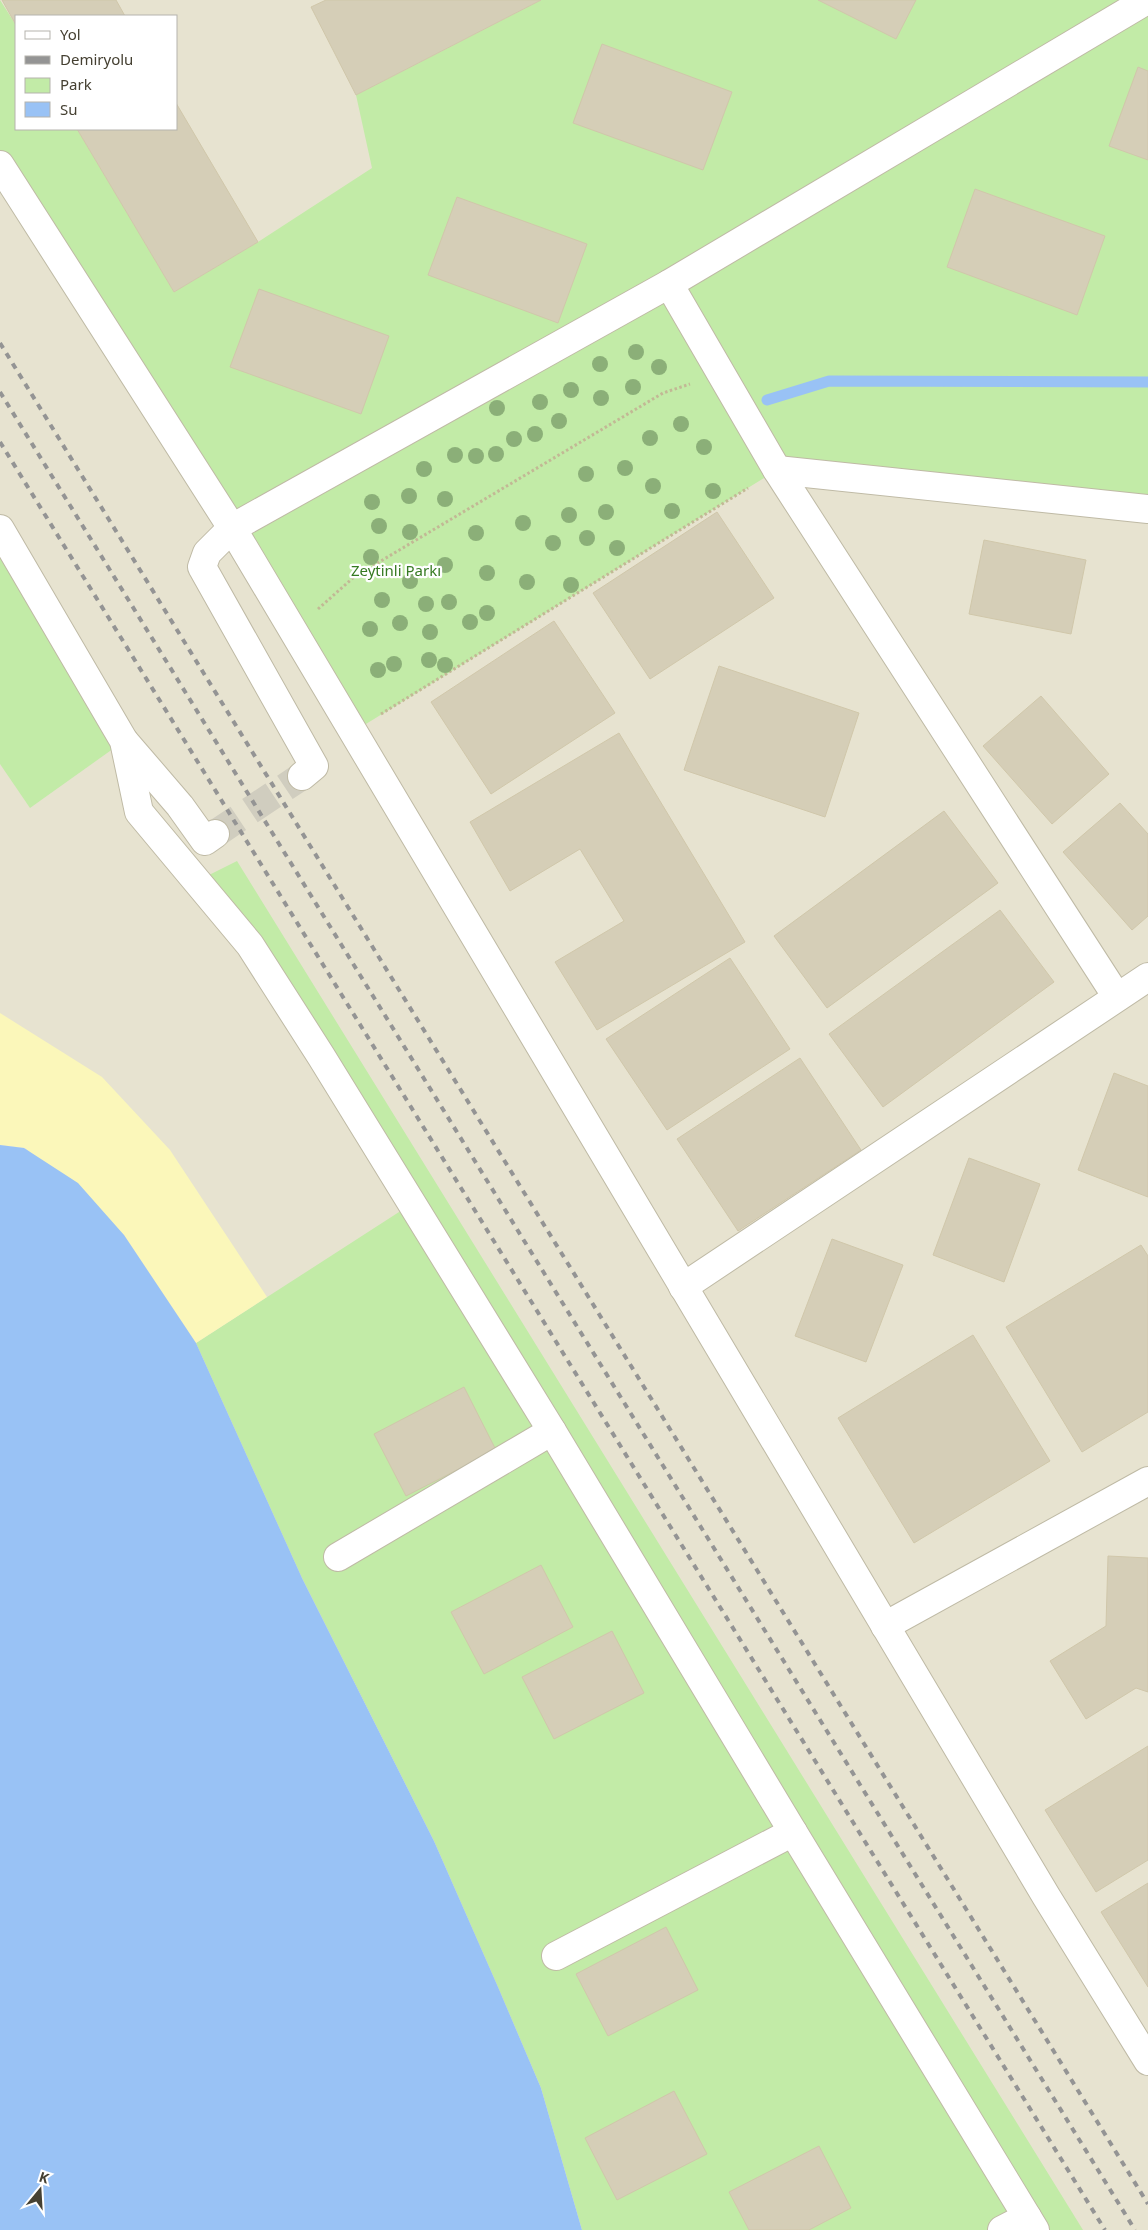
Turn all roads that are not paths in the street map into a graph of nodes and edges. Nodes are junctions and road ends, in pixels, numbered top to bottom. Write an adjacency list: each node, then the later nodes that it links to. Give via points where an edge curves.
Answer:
1 (1147, 0): 3 (street)
2 (0, 165): 6 (street)
3 (669, 284): 4 (street); 6 (street)
4 (777, 470): 5 (street); 12 (street)
5 (1148, 510)
6 (232, 528): 9 (street, via 207,553 202,567 314,766); 13 (street)
7 (0, 529): 8 (street)
8 (124, 741): 10 (street, via 180,806 205,841); 14 (street, via 139,812 250,945)
9 (302, 776)
10 (215, 834)
11 (1148, 977): 12 (street)
12 (1117, 997): 13 (street)
13 (684, 1287): 17 (street)
14 (552, 1431): 16 (street); 18 (street)
15 (1148, 1481): 17 (street)
16 (338, 1557)
17 (885, 1626): 20 (street)
18 (793, 1832): 19 (street); 21 (street)
19 (556, 1956)
20 (1148, 2061)
21 (1031, 2224): 22 (street)
22 (1002, 2230)

